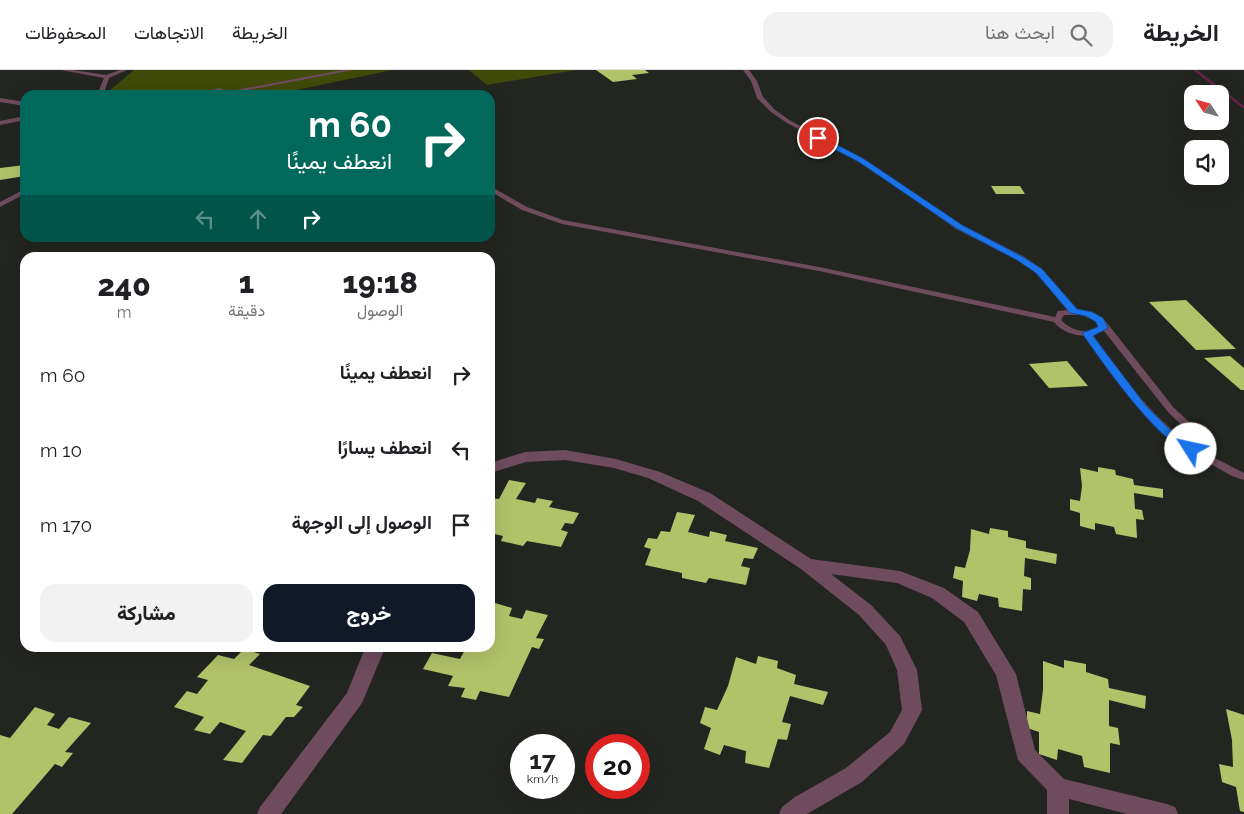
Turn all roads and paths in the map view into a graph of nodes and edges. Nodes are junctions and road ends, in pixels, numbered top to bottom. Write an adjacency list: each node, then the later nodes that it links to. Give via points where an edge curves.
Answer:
1 (64, 70): 6 (lane)
2 (124, 70): 6 (lane)
3 (321, 70): 8 (lane)
4 (350, 70): 9 (lane)
5 (746, 70): 17 (lane, via 760,98 773,112 862,160 959,227 1020,258 1039,271)
6 (107, 77): 7 (lane)
7 (102, 90)
8 (219, 90)
9 (240, 90)
10 (0, 100): 11 (lane)
11 (20, 103)
12 (20, 119): 13 (lane)
13 (0, 123)
14 (495, 192): 18 (lane, via 509,202 562,222 828,271)
15 (20, 194): 16 (lane)
16 (0, 205)
17 (1074, 311): 18 (lane, via 1061,313); 19 (lane, via 1095,317)
18 (1057, 320): 20 (lane, via 1064,327)
19 (1103, 324): 20 (lane, via 1100,331); 21 (lane, via 1171,410 1202,439)
20 (1087, 333): 21 (lane, via 1143,408 1178,441)
21 (1208, 459): 23 (lane)
22 (495, 466): 24 (street, via 525,456 565,455 647,473 704,497)
23 (1244, 477)
24 (807, 566): 26 (street, via 900,577 938,593 972,617 1006,674 1025,754); 28 (street, via 865,610 893,641 907,670 912,710 897,738 854,775)
25 (374, 652): 27 (street, via 355,697)
26 (1058, 788): 29 (street); 30 (street)
27 (268, 814)
28 (790, 814)
29 (1058, 814)
30 (1167, 814)

